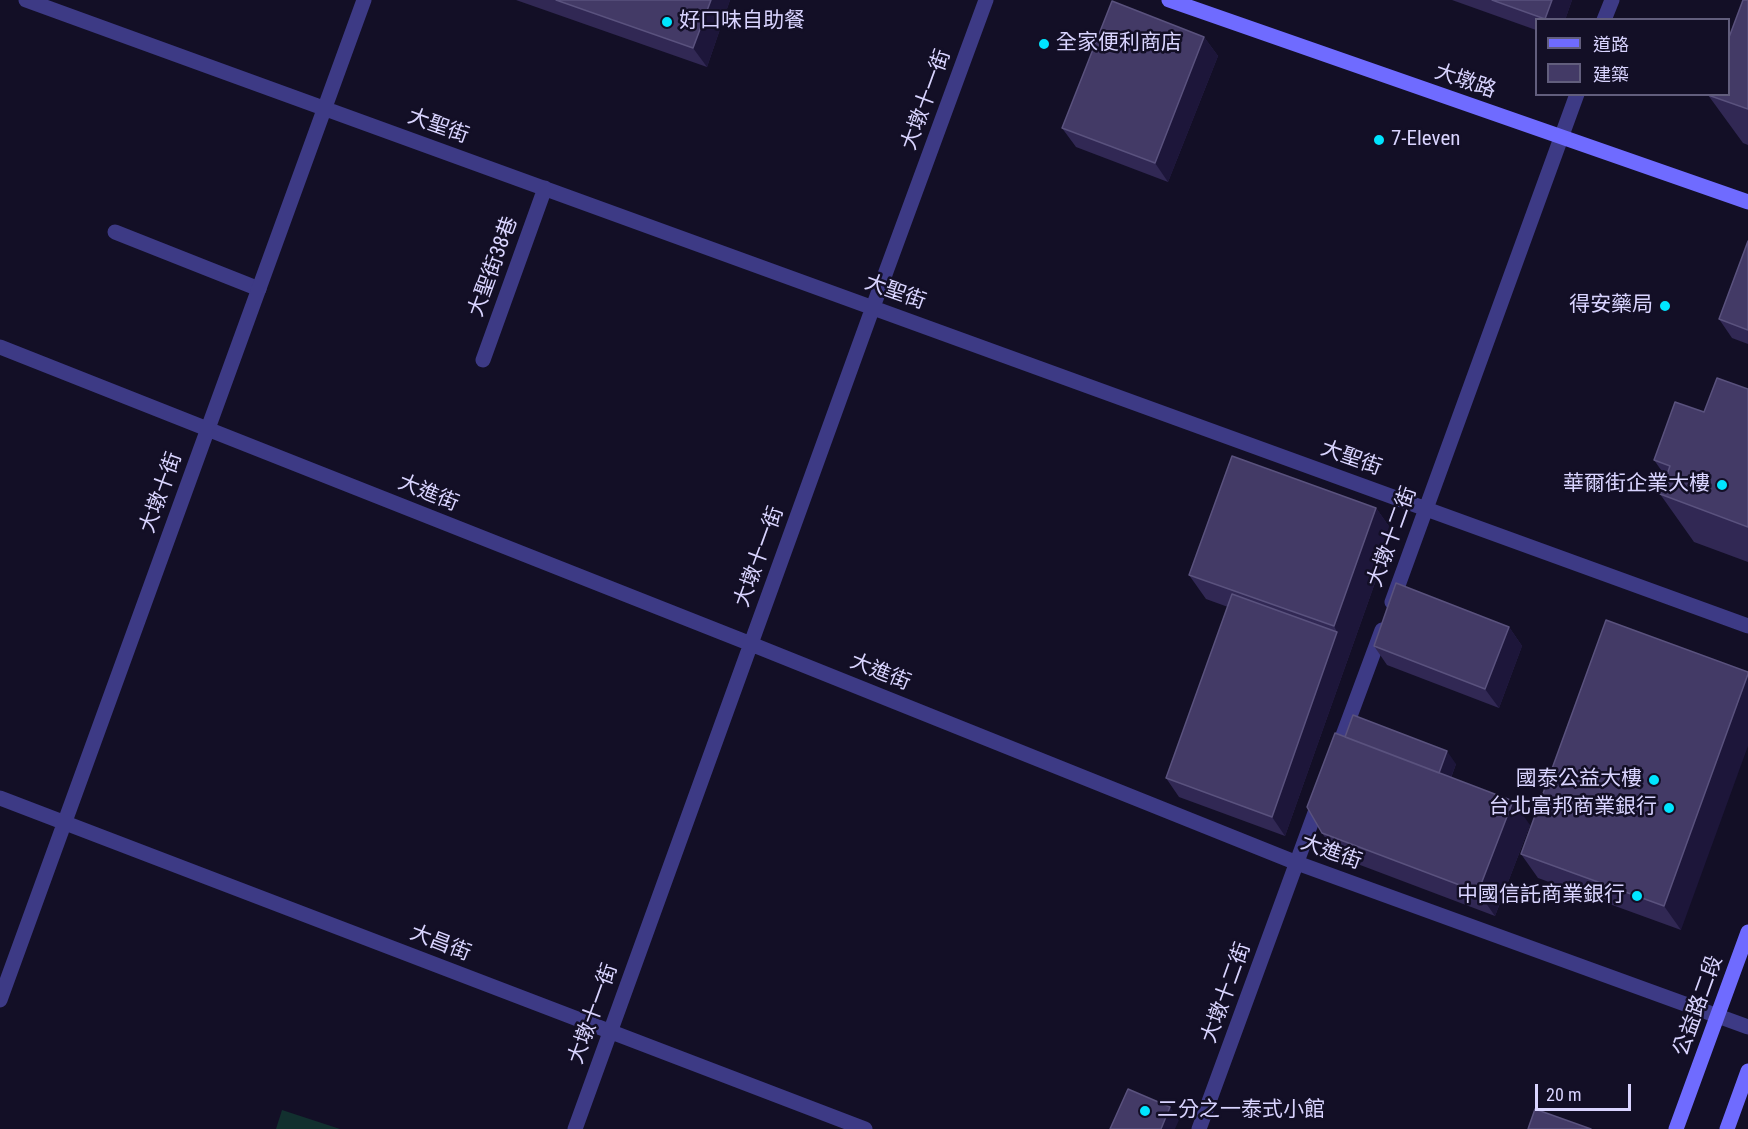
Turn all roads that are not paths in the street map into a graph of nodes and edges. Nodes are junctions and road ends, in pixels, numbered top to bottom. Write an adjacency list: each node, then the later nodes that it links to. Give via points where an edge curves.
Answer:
1 (27, 0): 8 (street, 大聖街)
2 (364, 0): 8 (street, 大墩十街)
3 (986, 0): 14 (street, 大墩十一街)
4 (1169, 0): 9 (street, 大墩路)
5 (1612, 0): 6 (street)
6 (1605, 18)
7 (1576, 96): 9 (street, 大墩十二街)
8 (325, 108): 10 (street, 大聖街); 13 (street, 大墩十街)
9 (1561, 138): 11 (street, 大墩路); 18 (street, 大墩十二街)
10 (545, 188): 14 (street, 大聖街); 16 (street, 大聖街38巷)
11 (1748, 202)
12 (115, 232): 13 (street)
13 (259, 289): 17 (street, 大墩十街)
14 (873, 307): 18 (street, 大聖街); 20 (street, 大墩十一街)
15 (0, 347): 17 (street, 大進街)
16 (483, 360)
17 (208, 429): 20 (street, 大進街); 24 (street, 大墩十街)
18 (1426, 509): 19 (street, 大聖街); 21 (street, 大墩十二街)
19 (1748, 626)
20 (751, 644): 25 (street, 大進街); 30 (street, 大墩十一街)
21 (1333, 763)
22 (1325, 786): 25 (street, 大墩十二街)
23 (0, 798): 24 (street, 大昌街)
24 (64, 823): 27 (street, 大墩十街); 30 (street, 大昌街)
25 (1297, 863): 28 (street, 大進街); 34 (street, 大墩十二街)
26 (1748, 932): 28 (street, 公益路二段)
27 (0, 1000)
28 (1717, 1016): 29 (street, 大進街); 35 (street, 公益路二段)
29 (1748, 1027)
30 (610, 1031): 32 (street, 大墩十一街); 33 (street, 大昌街)
31 (1748, 1071): 36 (street)
32 (575, 1129)
33 (865, 1129)
34 (1199, 1129)
35 (1676, 1129)
36 (1727, 1129)

